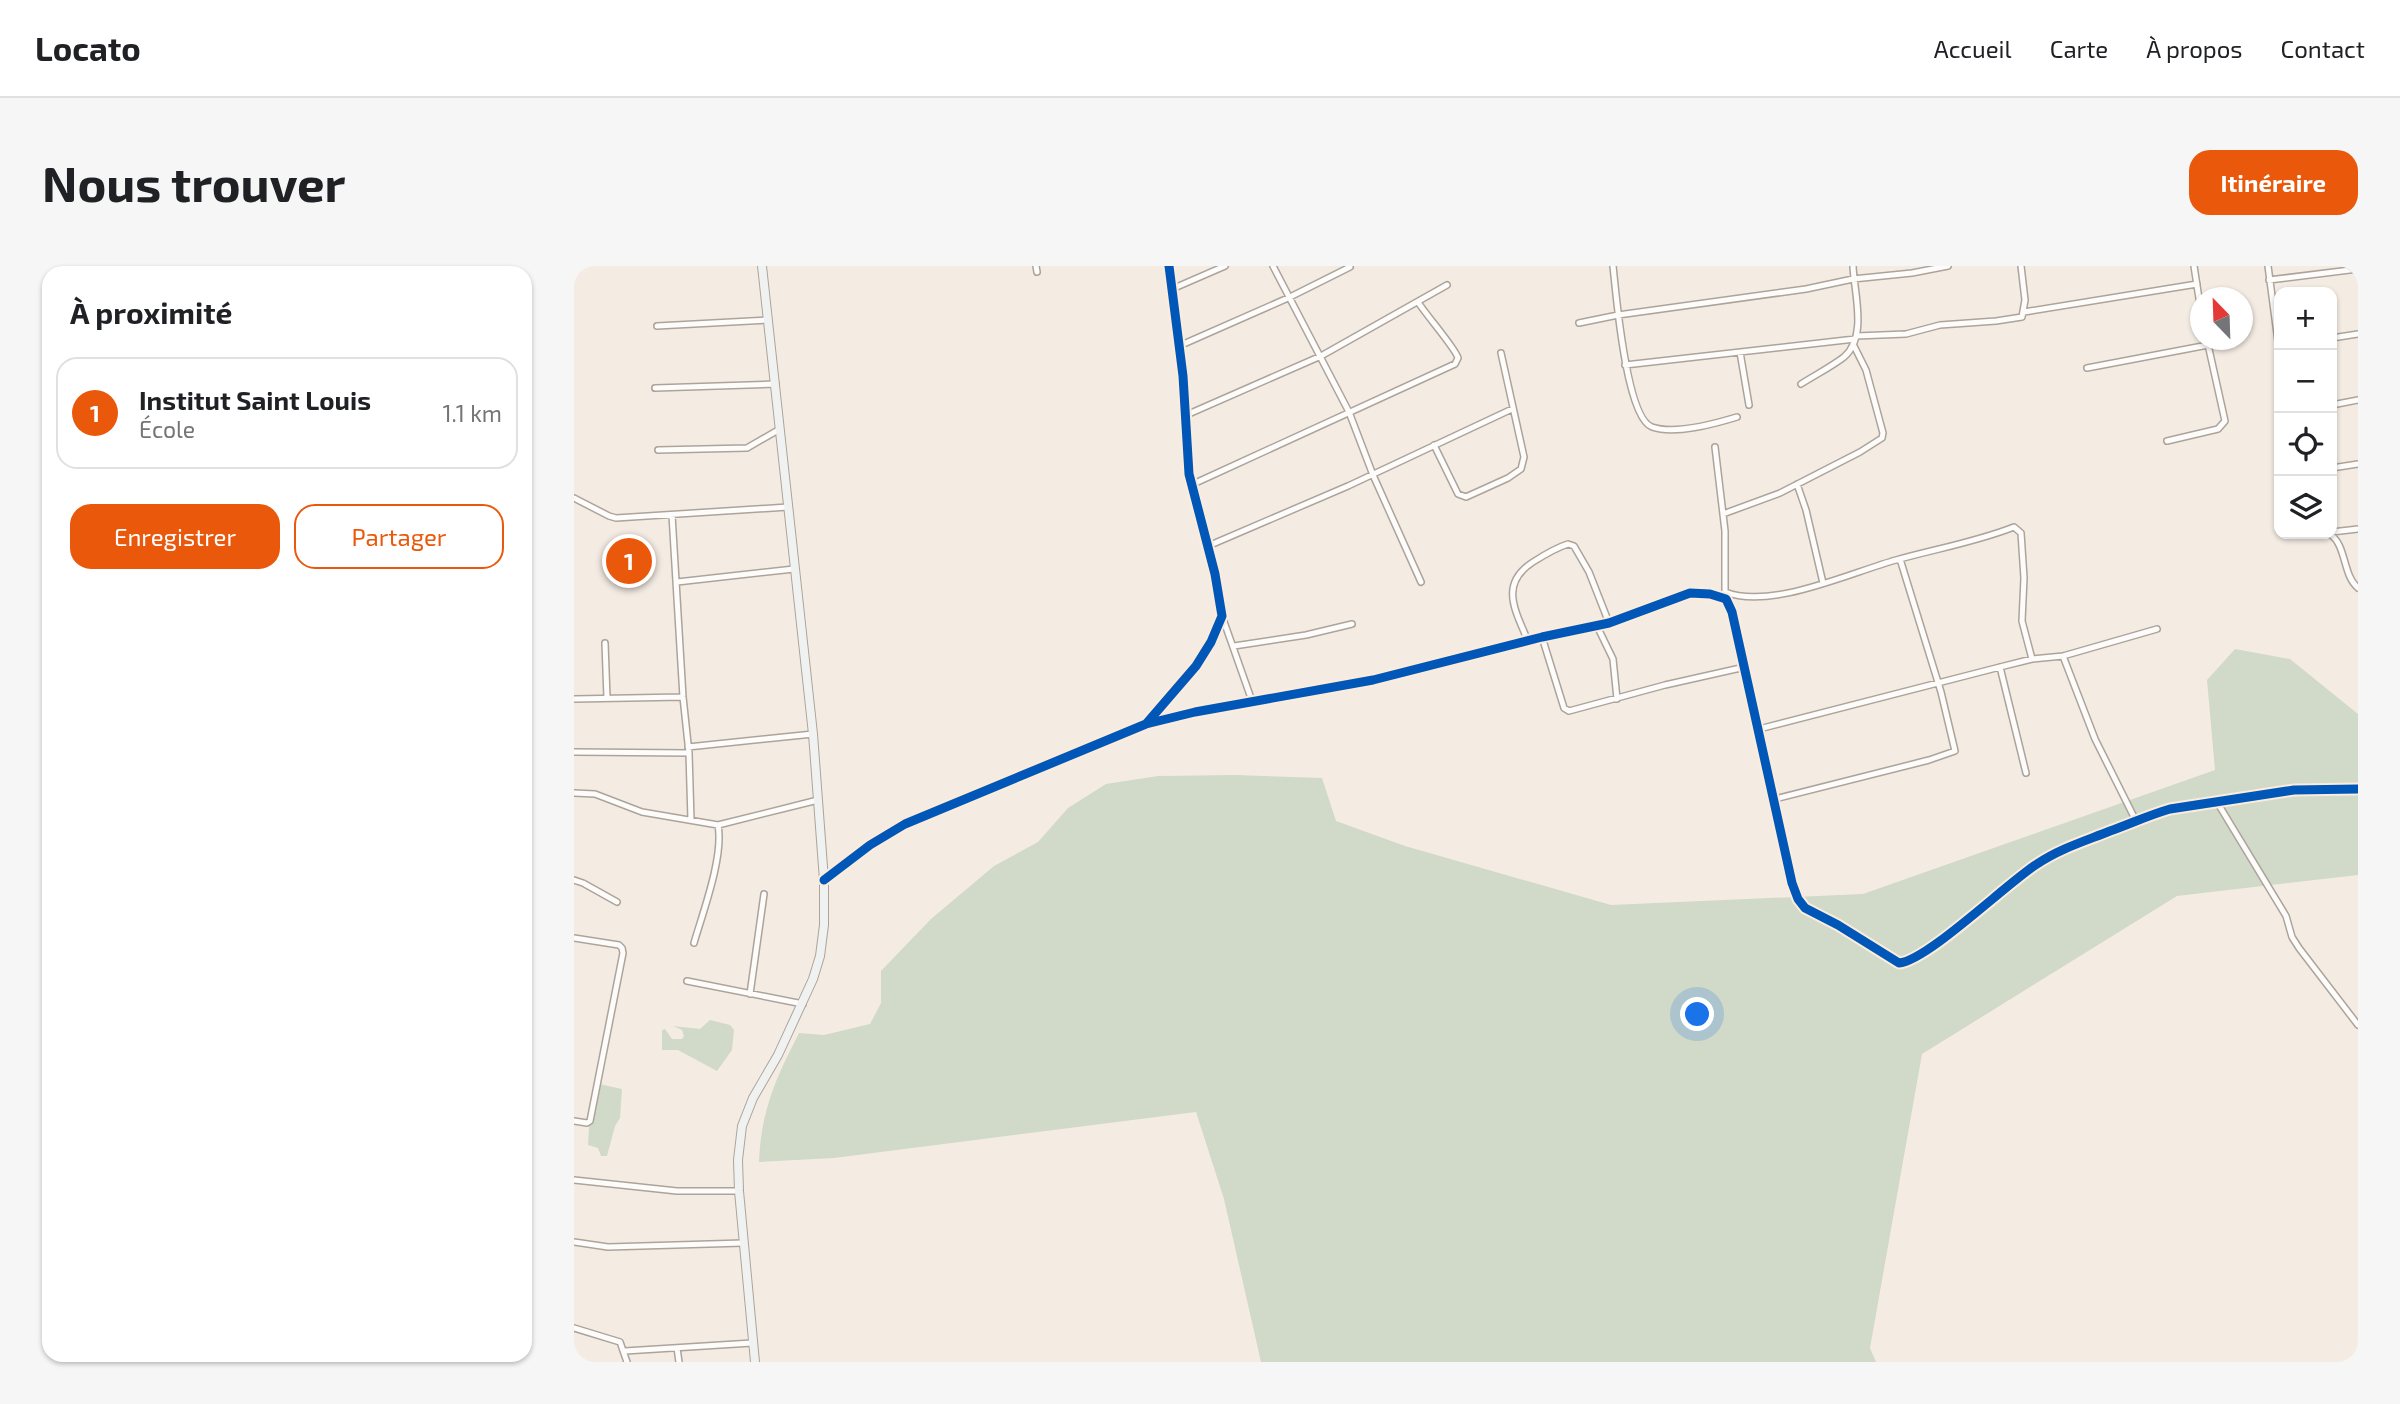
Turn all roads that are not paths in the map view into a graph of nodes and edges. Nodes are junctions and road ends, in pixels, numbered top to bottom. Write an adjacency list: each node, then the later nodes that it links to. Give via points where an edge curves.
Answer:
1 (762, 266): 24 (main road)
2 (1169, 266): 18 (street)
3 (1226, 266): 18 (street)
4 (1273, 266): 19 (street)
5 (1613, 266): 23 (street)
6 (1853, 266): 13 (street)
7 (1948, 266): 13 (street)
8 (2021, 266): 21 (street)
9 (2194, 266): 15 (street)
10 (2269, 266): 14 (street)
11 (1350, 267): 19 (street)
12 (2358, 269): 14 (street)
13 (1853, 279): 23 (street); 29 (street)
14 (2269, 280): 22 (street)
15 (2197, 284): 17 (street); 21 (street)
16 (1447, 285): 20 (street)
17 (2197, 287)
18 (1172, 289): 30 (street)
19 (1289, 298): 30 (street); 35 (street)
20 (1418, 302): 35 (street); 45 (street, via 1456,350 1455,364)
21 (2024, 312): 29 (street, via 2022,317)
22 (2274, 313)
23 (1618, 315): 25 (street); 36 (street)
24 (767, 320): 26 (street); 39 (main road)
25 (1579, 323)
26 (657, 326)
27 (2358, 334): 28 (street)
28 (2337, 337)
29 (1855, 340): 33 (street); 38 (street, via 1842,358); 56 (street, via 1882,438)
30 (1179, 346): 46 (street)
31 (2190, 346): 37 (street)
32 (2210, 350): 49 (street, via 2225,421 2218,429)
33 (1740, 352): 36 (street); 43 (street)
34 (1501, 354): 44 (street)
35 (1321, 356): 45 (street); 46 (street)
36 (1625, 365): 47 (street, via 1634,398 1650,427 1696,427)
37 (2087, 368)
38 (1801, 383)
39 (776, 384): 40 (street); 48 (main road)
40 (654, 388)
41 (2358, 401): 42 (street)
42 (2337, 404)
43 (1749, 405)
44 (1512, 409): 50 (street); 50 (street, via 1524,465 1508,478 1462,496)
45 (1349, 412): 55 (street); 57 (street)
46 (1184, 416): 57 (street)
47 (1737, 418)
48 (780, 429): 52 (street, via 747,448); 59 (main road)
49 (2168, 442)
50 (1434, 445): 55 (street)
51 (1715, 447): 60 (street)
52 (658, 450)
53 (2358, 464): 54 (street)
54 (2337, 467)
55 (1373, 475): 65 (street); 69 (street)
56 (1797, 484): 60 (street); 70 (street)
57 (1191, 485): 65 (street)
58 (574, 498): 61 (street, via 616,518)
59 (788, 507): 61 (street); 67 (main road)
60 (1723, 514): 72 (street)
61 (672, 515): 68 (street)
62 (2358, 529): 63 (street)
63 (2337, 532)
64 (2336, 539): 71 (street, via 2346,572)
65 (1208, 546): 74 (street)
66 (1900, 559): 70 (street); 84 (street, via 2019,529 2024,556 2022,621); 87 (street)
67 (794, 569): 68 (street); 95 (main road)
68 (677, 582): 88 (street)
69 (1421, 582)
70 (1823, 583): 72 (street, via 1772,596)
71 (2358, 589)
72 (1725, 592): 73 (street)
73 (1726, 600): 75 (street, via 1690,593); 85 (street)
74 (1222, 616): 82 (street); 93 (street, via 1196,666)
75 (1609, 623): 77 (street); 80 (street, via 1589,572 1574,546 1568,544 1528,565 1512,584)
76 (1352, 624): 82 (street)
77 (1597, 626): 79 (street); 91 (street, via 1613,659)
78 (2157, 629): 83 (street)
79 (1542, 637): 80 (street); 91 (street, via 1564,708 1574,711)
80 (1528, 641): 92 (street, via 1373,680)
81 (605, 643): 89 (street)
82 (1234, 646): 92 (street)
83 (2063, 656): 84 (street); 105 (street, via 2095,739)
84 (2032, 659): 86 (street)
85 (1745, 667): 91 (street); 94 (street)
86 (2000, 667): 87 (street); 98 (street)
87 (1938, 683): 94 (street); 101 (street, via 1955,749 1952,753)
88 (683, 697): 89 (street); 96 (street)
89 (607, 698): 90 (street)
90 (574, 699)
91 (1617, 699)
92 (1252, 701): 93 (street)
93 (1146, 724): 108 (street, via 905,824)
94 (1759, 729): 101 (street)
95 (813, 734): 96 (street); 102 (main road)
96 (688, 750): 97 (street); 104 (street)
97 (574, 752)
98 (2026, 773)
99 (2358, 789): 103 (street, via 2294,790)
100 (574, 793): 104 (street, via 594,794 642,812)
101 (1775, 799): 105 (street, via 1801,904 1899,963 1949,934 2038,862)
102 (818, 800): 106 (street); 108 (main road)
103 (2217, 802): 105 (street, via 2170,809); 116 (street, via 2286,916 2292,937)
104 (691, 820): 106 (street)
105 (2136, 821)
106 (718, 825): 112 (street, via 717,854)
107 (574, 880): 110 (street)
108 (824, 880): 115 (main road, via 820,956)
109 (764, 894): 114 (street)
110 (617, 902)
111 (574, 938): 117 (street, via 619,945 623,953 590,1121)
112 (694, 943)
113 (687, 981): 114 (street)
114 (750, 994): 115 (street)
115 (803, 1004): 119 (main road, via 743,1121)
116 (2358, 1025)
117 (574, 1121)
118 (574, 1180): 119 (street, via 677,1191)
119 (739, 1191): 121 (main road)
120 (574, 1242): 121 (street, via 608,1247)
121 (743, 1243): 123 (main road)
122 (574, 1328): 125 (street, via 620,1342)
123 (752, 1343): 124 (street); 128 (main road)
124 (677, 1348): 125 (street); 127 (street)
125 (625, 1351): 126 (street)
126 (627, 1362)
127 (679, 1362)
128 (755, 1362)

